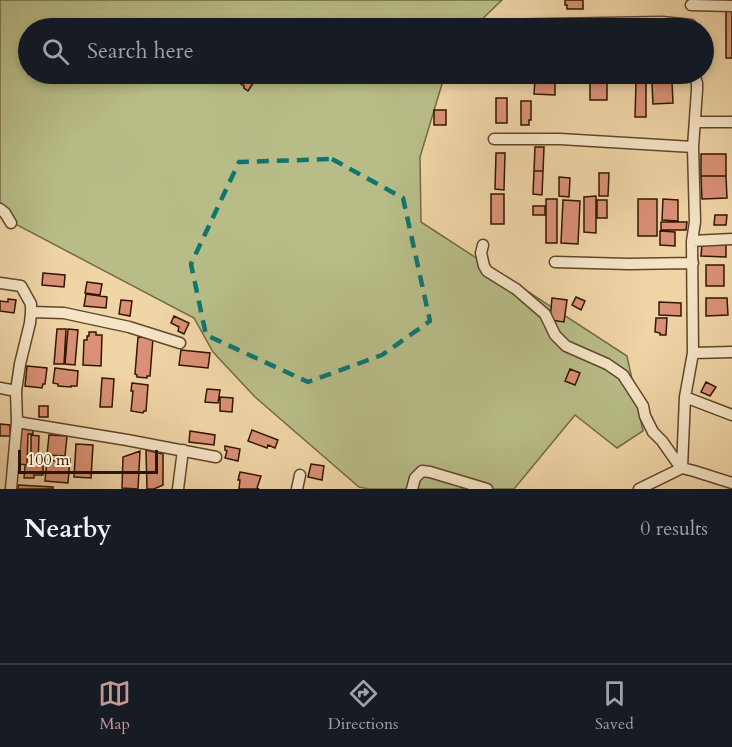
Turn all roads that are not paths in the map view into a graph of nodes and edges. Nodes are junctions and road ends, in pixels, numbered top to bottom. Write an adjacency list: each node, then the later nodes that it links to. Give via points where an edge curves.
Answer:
1 (691, 3): 2 (street)
2 (732, 6)
3 (697, 84): 4 (street)
4 (696, 122): 5 (street); 7 (street)
5 (732, 122)
6 (494, 139): 7 (street)
7 (693, 147): 11 (street)
8 (0, 209): 9 (street)
9 (11, 223)
10 (732, 239): 11 (street)
11 (692, 242): 14 (street)
12 (483, 245): 27 (street, via 481,253 487,271 545,314 555,335 566,346 622,375 643,406 653,432)
13 (555, 262): 14 (street)
14 (693, 263): 19 (street)
15 (0, 283): 16 (street, via 21,286)
16 (31, 312): 17 (street, via 64,313); 21 (street)
17 (180, 343)
18 (732, 352): 19 (street)
19 (693, 353): 22 (street)
20 (0, 388): 21 (street)
21 (16, 391): 24 (street)
22 (685, 397): 23 (street); 27 (street)
23 (732, 415)
24 (17, 423): 25 (street); 30 (street)
25 (183, 450): 26 (street); 31 (street)
26 (216, 457)
27 (681, 468): 29 (street); 35 (street)
28 (300, 475): 32 (street)
29 (732, 483)
30 (11, 489)
31 (178, 489)
32 (297, 489)
33 (412, 489): 34 (street, via 422,471)
34 (486, 489)
35 (639, 489)

